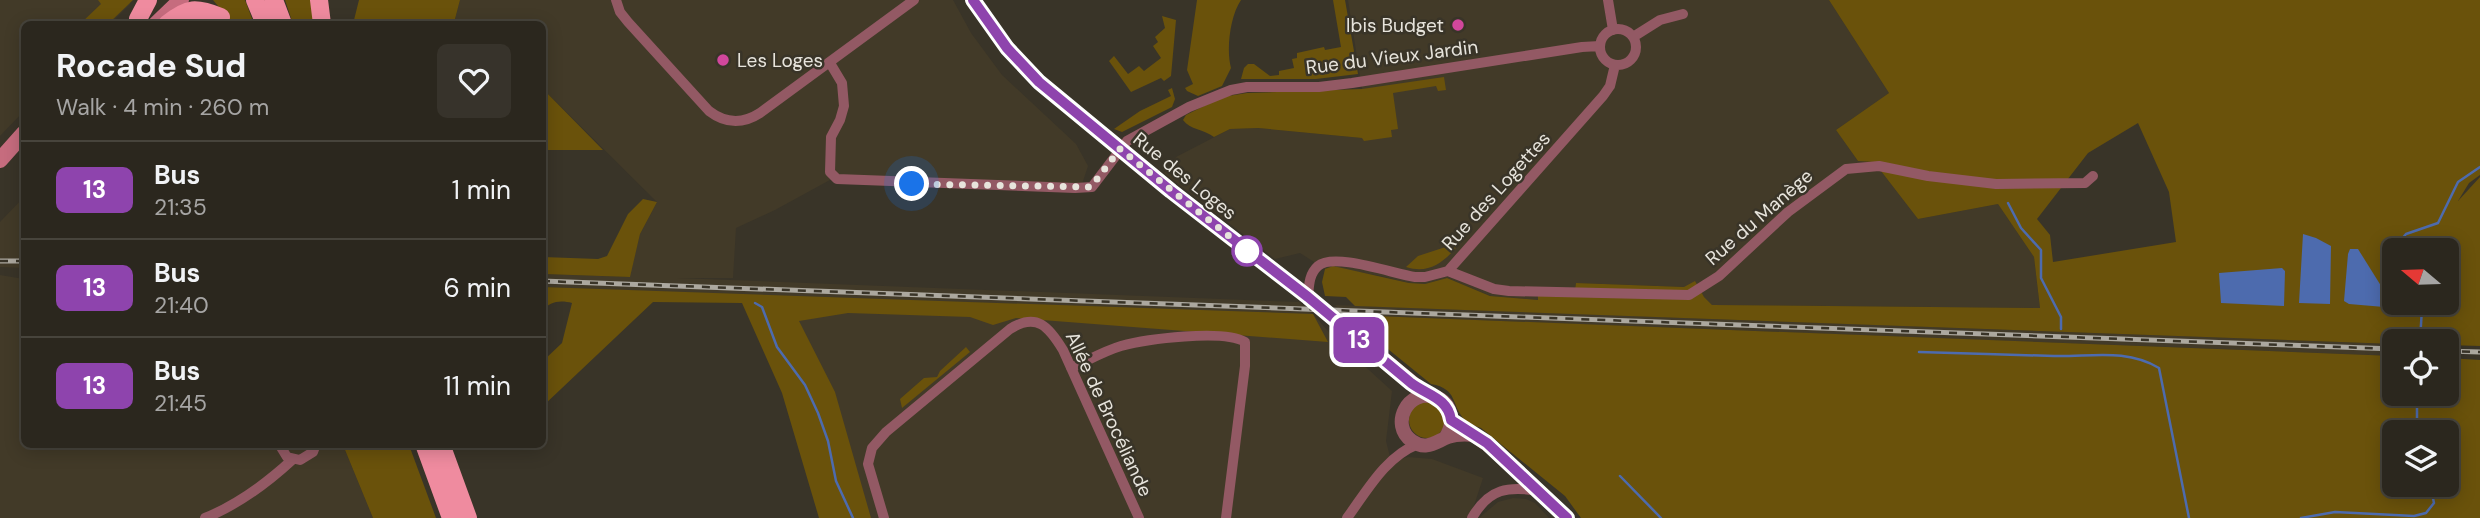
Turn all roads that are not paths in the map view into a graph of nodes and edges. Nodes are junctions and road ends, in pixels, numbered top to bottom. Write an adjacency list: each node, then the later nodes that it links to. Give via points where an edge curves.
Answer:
1 (148, 0): 14 (highway)
2 (158, 0): 15 (main road)
3 (181, 0): 16 (main road)
4 (206, 0): 18 (highway)
5 (255, 0): 19 (highway)
6 (274, 0): 20 (highway)
7 (616, 0): 24 (street, via 628,22 702,104 716,116 732,121 750,119)
8 (914, 0): 24 (street)
9 (973, 0): 13 (street, Rue des Loges)
10 (980, 0): 13 (street, Rue des Loges)
11 (1608, 0): 21 (street)
12 (1683, 14): 22 (street, via 1660,20)
13 (986, 18): 28 (street, Rue des Loges, via 1025,70)
14 (136, 21)
15 (136, 21)
16 (159, 21)
17 (172, 21): 18 (highway, via 196,9)
18 (224, 21)
19 (264, 21)
20 (282, 21)
21 (1613, 30): 22 (street, via 1624,30); 23 (street, via 1602,38)
22 (1633, 37): 25 (street, via 1634,55 1624,65)
23 (1600, 47): 25 (street, via 1604,59); 28 (street, Rue du Vieux Jardin, via 1320,87 1231,90 1189,107)
24 (830, 63): 28 (street, Rue du Vieux Jardin, via 842,83 844,106 831,137 830,172 837,179 1091,187)
25 (1615, 65): 31 (street, Rue des Logettes, via 1603,96)
26 (21, 136): 29 (main road)
27 (21, 146): 29 (main road)
28 (1120, 149): 32 (street, Rue des Loges)
29 (0, 161)
30 (2093, 176): 31 (street, Rue du Manège, via 2085,183 1996,184 1879,166 1846,169 1788,212 1719,276 1689,295 1509,291)
31 (1448, 271): 32 (street, Rue des Logettes, via 1415,277 1324,262 1310,278)
32 (1308, 297): 34 (street, Rue des Loges)
33 (1071, 368): 53 (street, Allée de Brocéliande, via 1050,329 1031,322 1010,329 872,448 868,464); 54 (street, Allée de Brocéliande); 55 (street, via 1125,345 1198,335 1245,342)
34 (1405, 378): 35 (street, Rue des Loges); 36 (street)
35 (1429, 396): 36 (street); 37 (street, via 1446,405)
36 (1409, 403): 38 (street, via 1402,416)
37 (1451, 420): 39 (street); 40 (street)
38 (1404, 431): 41 (street); 46 (street)
39 (1475, 435): 40 (street); 48 (street)
40 (1445, 438): 41 (street, via 1430,446)
41 (1418, 444): 46 (street)
42 (281, 448): 47 (street)
43 (314, 448): 47 (street, via 307,458)
44 (425, 448): 51 (highway)
45 (442, 448): 52 (highway)
46 (1394, 458): 49 (street)
47 (292, 460): 50 (street, via 238,501)
48 (1540, 491): 58 (street, via 1500,491 1482,503); 59 (street)
49 (1356, 503): 56 (street); 57 (street)
50 (205, 518)
51 (451, 518)
52 (468, 518)
53 (884, 518)
54 (1139, 518)
55 (1226, 518)
56 (1339, 518)
57 (1347, 518)
58 (1472, 518)
59 (1567, 518)

